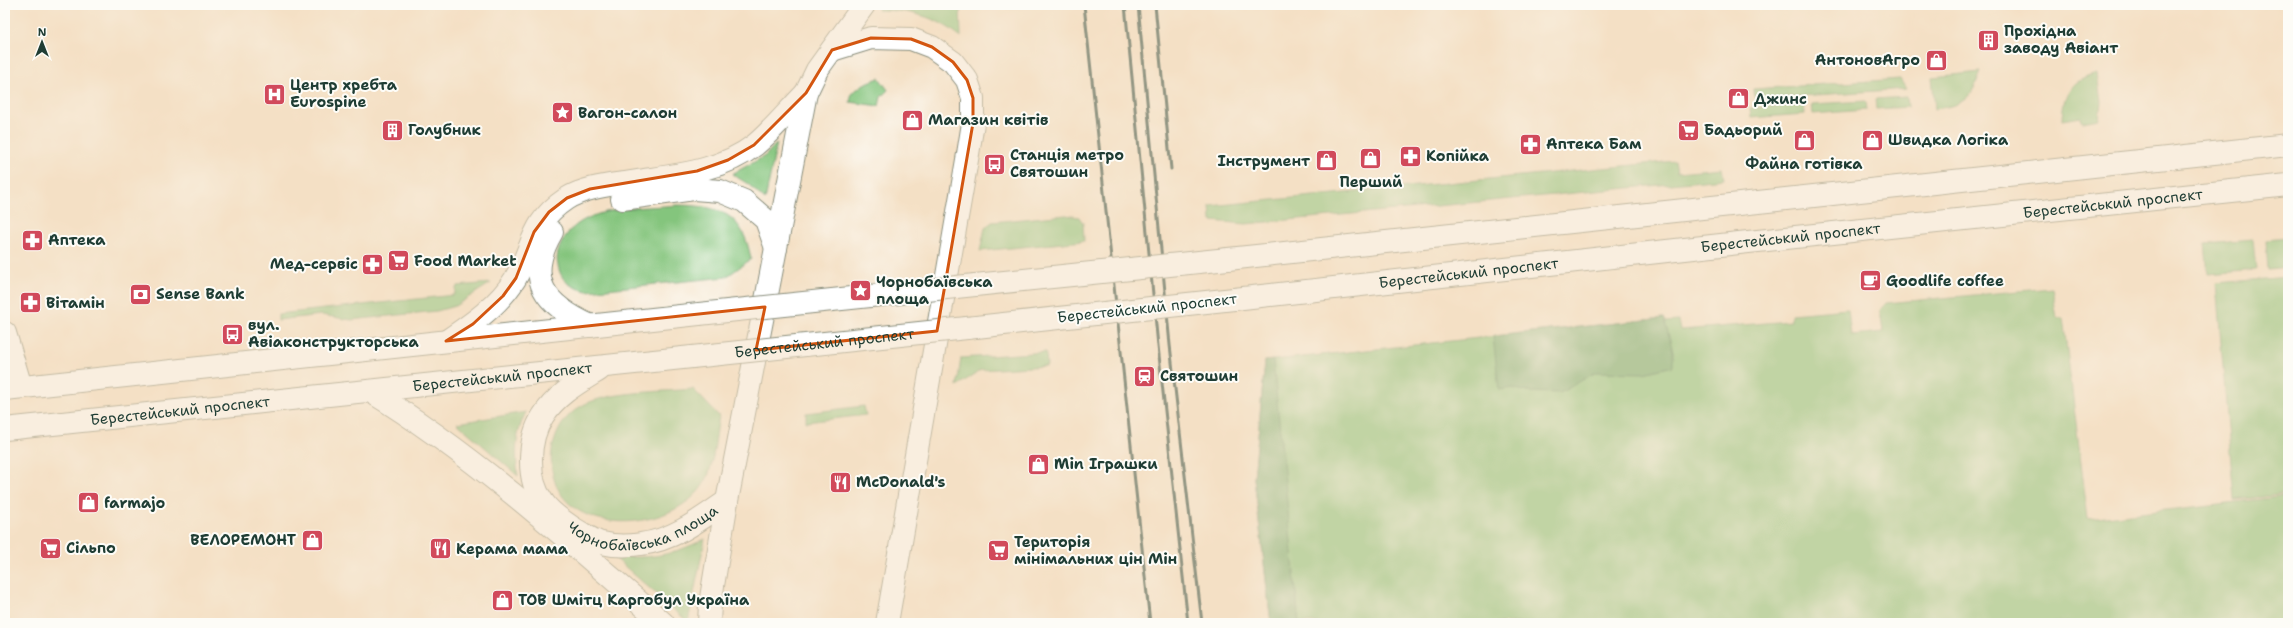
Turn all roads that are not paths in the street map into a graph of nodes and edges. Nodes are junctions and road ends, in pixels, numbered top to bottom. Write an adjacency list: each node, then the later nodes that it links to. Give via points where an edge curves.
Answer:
1 (864, 5): 2 (main road, Чорнобаївська площа)
2 (832, 50): 3 (main road, Чорнобаївська площа, via 817,70); 17 (main road, via 871,38 918,42 932,47 952,62 966,80 973,98 973,123)
3 (806, 93): 6 (main road, Чорнобаївська площа); 9 (main road, Чорнобаївська площа, via 754,145 728,160 697,171 590,189 568,198 549,212 534,232 516,278 502,296 473,324)
4 (2288, 145): 7 (main road, bridge)
5 (2288, 185): 10 (main road, Берестейський проспект, bridge)
6 (776, 248): 7 (main road, via 766,220 744,201 720,191 694,189 595,202 569,214 554,229 543,247 539,263 540,281 550,300 569,316); 14 (main road, Чорнобаївська площа)
7 (591, 326): 9 (main road)
8 (5, 333): 11 (main road)
9 (446, 341): 11 (main road)
10 (604, 367): 12 (main road, Берестейський проспект); 14 (main road, Чорнобаївська площа, via 568,389 551,405 535,431 531,448 532,463 535,485 543,503 573,529 601,543 621,545 642,544 685,530)
11 (13, 388)
12 (370, 391): 13 (main road, Берестейський проспект); 15 (main road, Чорнобаївська площа, via 415,419 521,503)
13 (5, 429)
14 (727, 501): 16 (main road, Чорнобаївська площа)
15 (663, 623)
16 (709, 623)
17 (887, 623)

